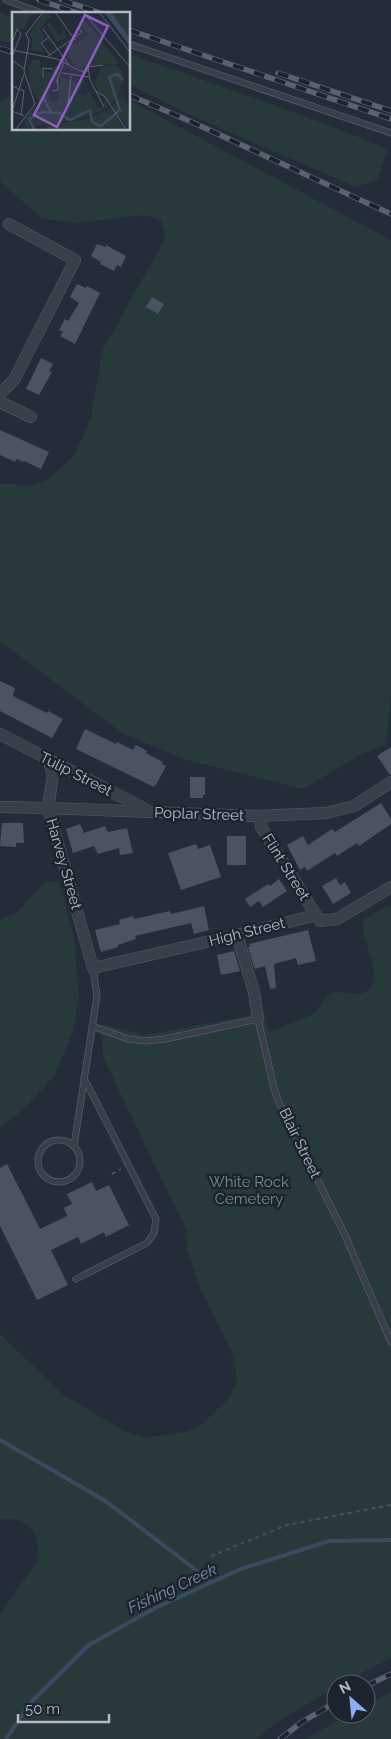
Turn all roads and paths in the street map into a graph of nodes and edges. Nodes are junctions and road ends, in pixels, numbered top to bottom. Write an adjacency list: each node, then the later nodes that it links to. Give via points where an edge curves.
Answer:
1 (6, 0): 2 (lane)
2 (39, 12)
3 (130, 44): 4 (lane)
4 (391, 132)
5 (9, 224): 6 (street, via 75,260 14,380)
6 (0, 394)
7 (0, 402): 8 (street)
8 (31, 417)
9 (0, 734): 10 (street, Tulip Street)
10 (48, 759): 13 (street, Harvey Street, via 53,775); 14 (street, Tulip Street)
11 (391, 782): 15 (street, Poplar Street, via 354,806 338,811)
12 (0, 807): 13 (street, Poplar Street)
13 (48, 808): 14 (street, Poplar Street); 19 (street, Harvey Street)
14 (152, 813): 15 (street, Poplar Street)
15 (260, 816): 17 (street, Flint Street, via 261,827)
16 (391, 887): 17 (street, High Street, via 337,919 320,921)
17 (316, 916): 18 (street, High Street)
18 (237, 935): 19 (street, High Street); 20 (street, Blair Street, via 254,992)
19 (93, 968): 21 (lane, via 97,996)
20 (258, 1019): 21 (lane, via 145,1041 128,1039); 25 (lane, Blair Street, via 278,1100 344,1234)
21 (92, 1026): 22 (lane)
22 (84, 1078): 23 (lane); 24 (lane, via 156,1219 154,1233 147,1243)
23 (74, 1146): 23 (lane, via 62,1140 49,1142 44,1147 38,1159 45,1176 58,1182 66,1181 77,1172 80,1158)
24 (76, 1278)
25 (391, 1342)
26 (391, 1506): 27 (path, via 287,1525)
27 (211, 1556)

